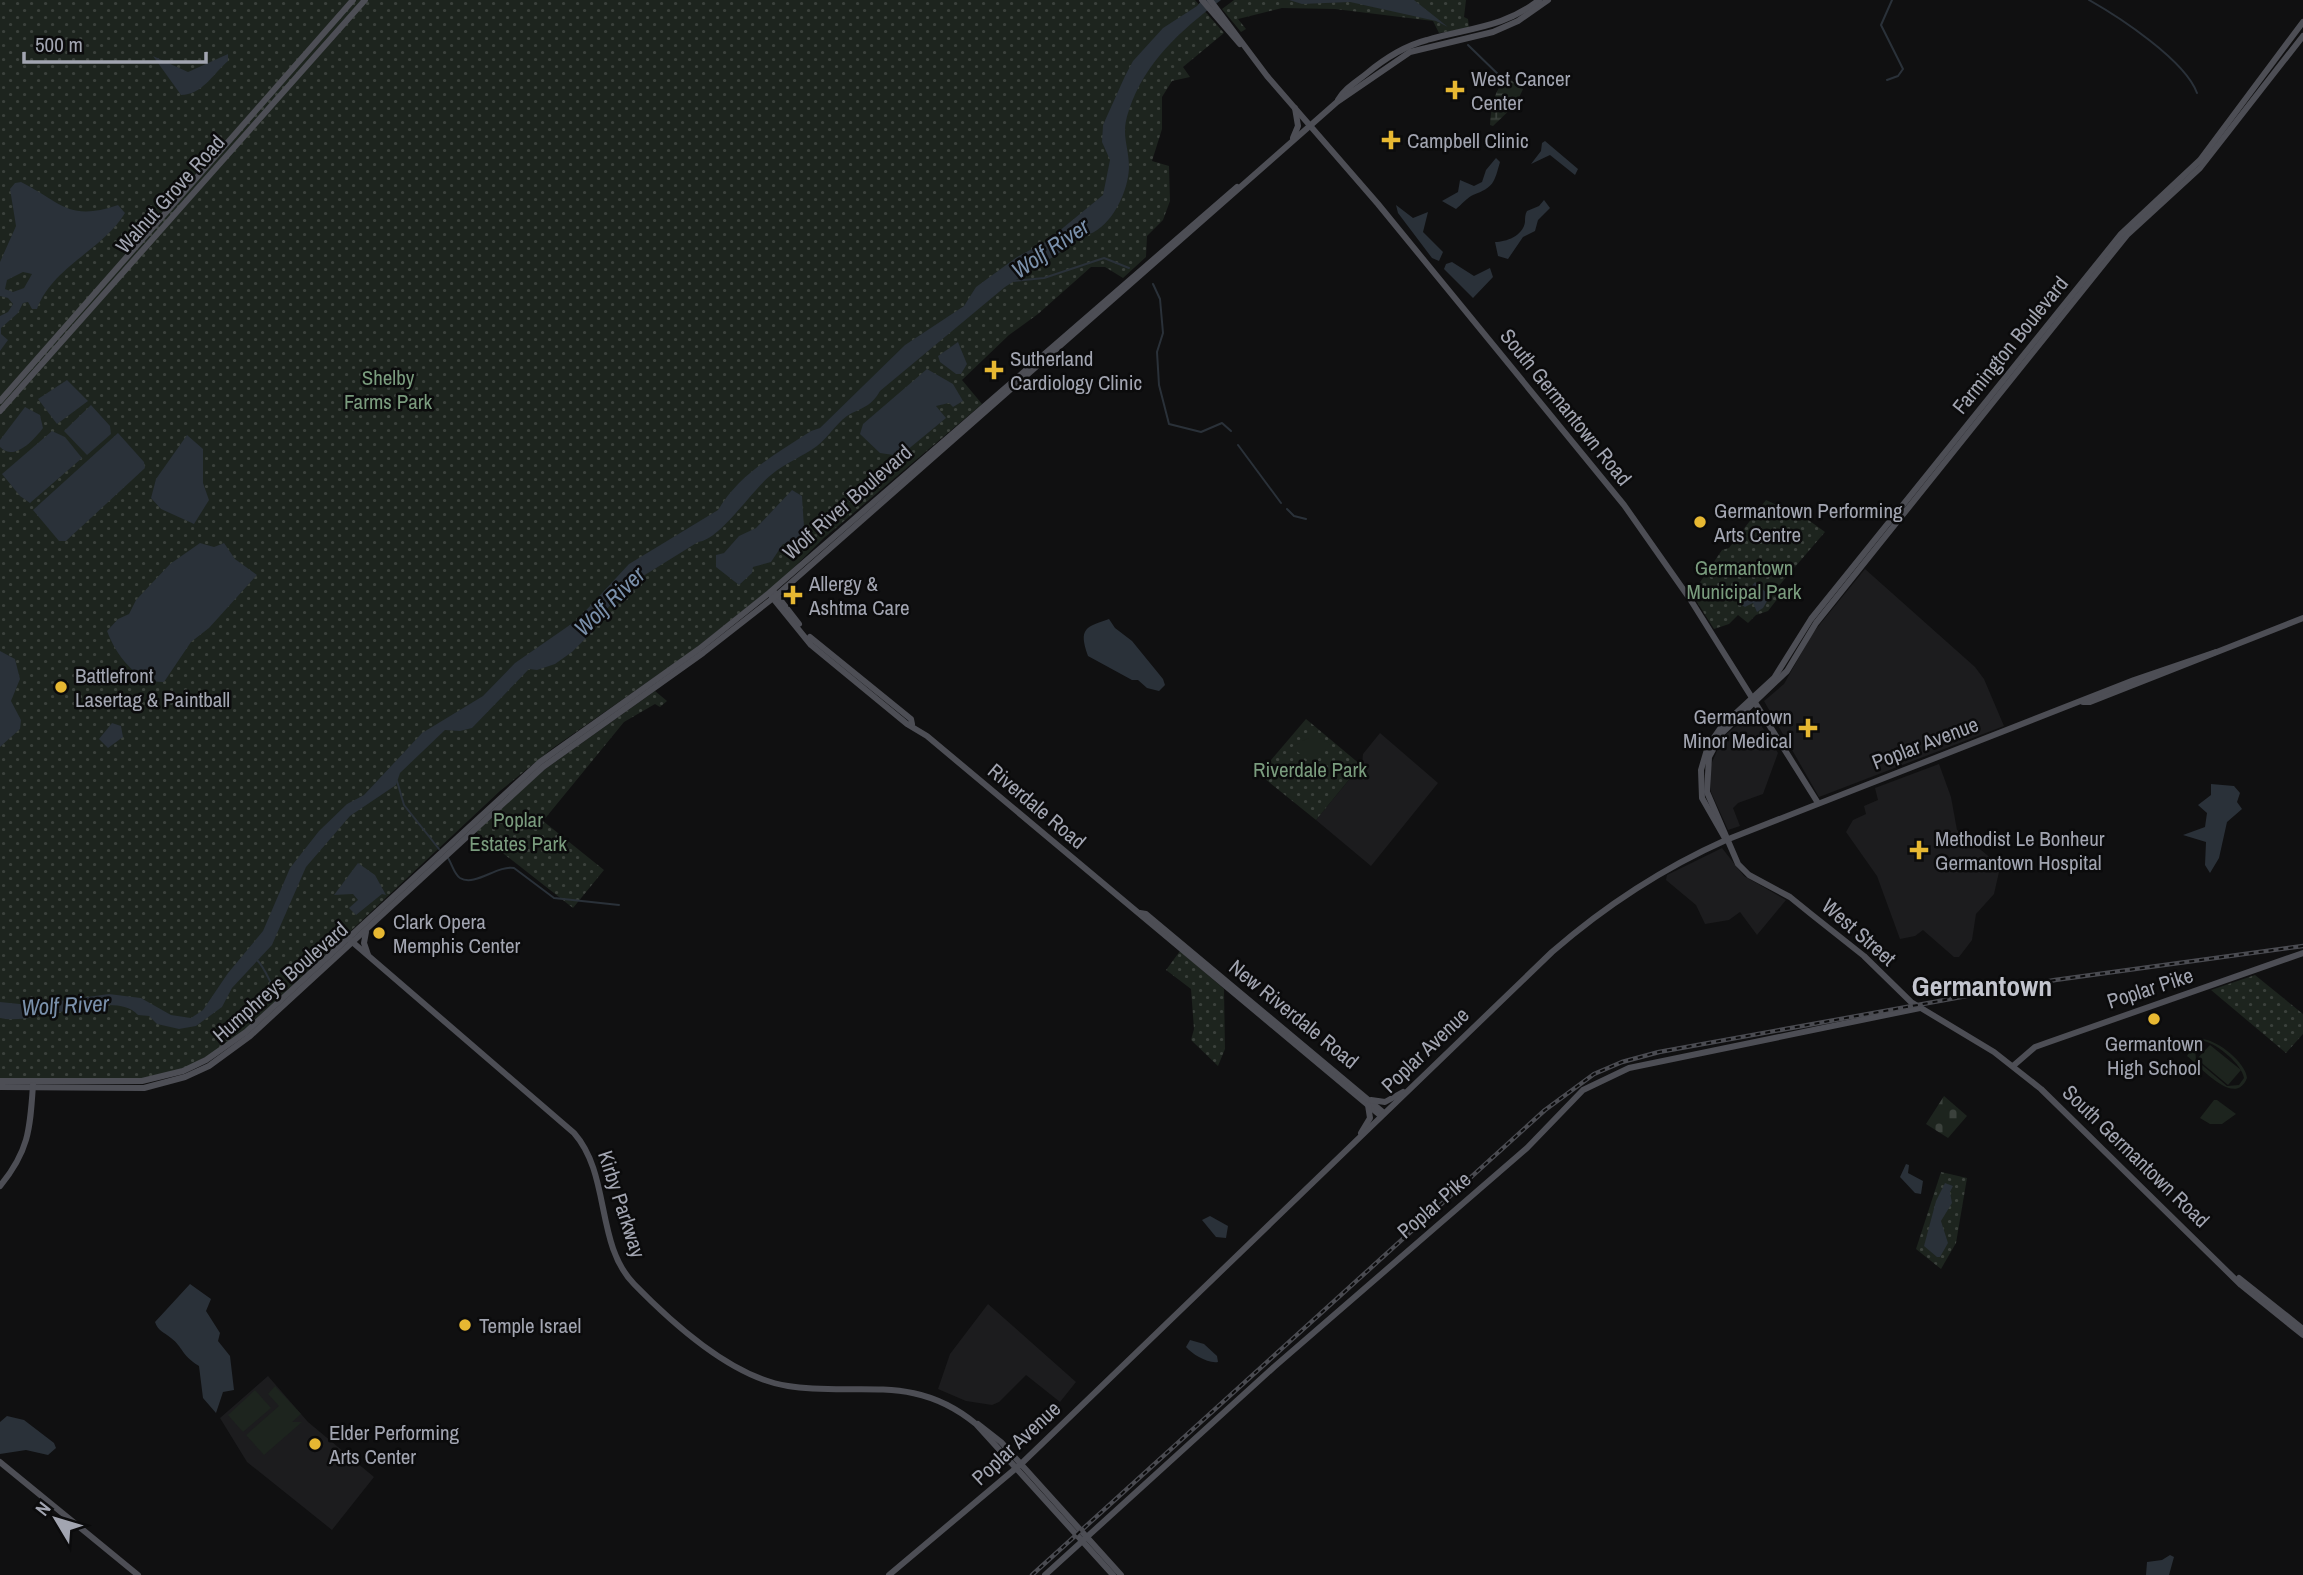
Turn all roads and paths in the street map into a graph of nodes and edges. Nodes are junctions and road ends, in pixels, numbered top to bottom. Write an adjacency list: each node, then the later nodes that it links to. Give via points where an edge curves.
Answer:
1 (353, 0): 17 (main road, Walnut Grove Road)
2 (365, 0): 18 (main road, Walnut Grove Road)
3 (1202, 0): 8 (main road, South Germantown Road)
4 (1210, 0): 8 (main road, South Germantown Road)
5 (1538, 0): 12 (main road, Wolf River Boulevard, via 1506,21 1427,40 1398,52)
6 (1548, 0): 12 (main road, Wolf River Boulevard, via 1493,32 1410,52)
7 (2302, 24): 10 (main road); 11 (main road, Farmington Boulevard)
8 (1230, 30): 13 (main road, South Germantown Road)
9 (2303, 36): 10 (main road, Farmington Boulevard)
10 (2270, 75): 11 (main road, Farmington Boulevard)
11 (2248, 100): 16 (main road, Farmington Boulevard, via 2200,160); 16 (main road, Farmington Boulevard, via 2196,173)
12 (1337, 102): 14 (main road, Wolf River Boulevard)
13 (1295, 108): 14 (main road, South Germantown Road); 15 (main road, via 1298,125)
14 (1310, 125): 15 (main road, Wolf River Boulevard); 25 (main road, South Germantown Road, via 1624,505)
15 (1293, 140): 19 (main road, Wolf River Boulevard)
16 (2142, 217): 20 (main road, Farmington Boulevard)
17 (0, 401)
18 (0, 411)
19 (773, 594): 27 (main road, Wolf River Boulevard, via 703,653 544,767); 35 (main road, Riverdale Road, via 811,645)
20 (1832, 598): 21 (main road, Farmington Boulevard); 22 (main road, Farmington Boulevard)
21 (1829, 608): 22 (main road); 24 (main road, Farmington Boulevard)
22 (1814, 616): 24 (main road, Farmington Boulevard)
23 (2303, 618): 26 (main road, Poplar Avenue)
24 (1808, 628): 25 (main road, Farmington Boulevard, via 1774,678); 25 (main road, Farmington Boulevard, via 1781,678)
25 (1753, 699): 26 (main road, South Germantown Road); 28 (main road, West Street, via 1717,740 1707,764 1707,792)
26 (1818, 803): 28 (main road, Poplar Avenue)
27 (465, 833): 29 (main road, Humphreys Boulevard)
28 (1726, 840): 36 (main road, West Street, via 1745,872 1790,897); 41 (main road, Poplar Avenue, via 1657,874 1586,922)
29 (437, 861): 30 (main road, Humphreys Boulevard); 31 (main road, Humphreys Boulevard)
30 (370, 926): 31 (main road, Humphreys Boulevard); 34 (main road, via 364,943)
31 (350, 940): 33 (main road, Humphreys Boulevard); 34 (main road, Kirby Parkway); 40 (main road, Humphreys Boulevard, via 246,1032 206,1060 142,1081)
32 (2303, 953): 37 (main road, Poplar Pike, via 2035,1047)
33 (334, 960): 34 (main road, via 353,952); 40 (main road, Humphreys Boulevard, via 250,1036 209,1066 144,1088)
34 (370, 960): 49 (main road, Kirby Parkway, via 574,1133 590,1157 624,1271 728,1362 751,1376 787,1386 873,1387 917,1392 946,1402 989,1430)
35 (1210, 971): 43 (main road, New Riverdale Road)
36 (1920, 1008): 37 (main road, West Street); 50 (main road, Poplar Pike, via 1629,1068 1583,1090 1527,1148 1274,1367)
37 (2013, 1066): 47 (main road, South Germantown Road, via 2068,1113 2232,1273)
38 (0, 1081): 39 (main road, Humphreys Boulevard)
39 (33, 1084): 40 (main road, Humphreys Boulevard); 42 (main road, Humphreys Boulevard); 46 (main road, via 24,1151)
40 (86, 1085)
41 (1414, 1085): 43 (main road, via 1385,1102); 44 (main road, Poplar Avenue)
42 (0, 1087)
43 (1369, 1102): 44 (main road, New Riverdale Road); 45 (main road, via 1370,1118)
44 (1383, 1115): 45 (main road, Poplar Avenue)
45 (1356, 1142): 49 (main road, Poplar Avenue)
46 (0, 1186)
47 (2303, 1333)
48 (0, 1462): 51 (main road)
49 (1019, 1466): 50 (main road, Kirby Parkway); 52 (main road, Poplar Avenue)
50 (1085, 1539): 53 (main road, Poplar Pike); 54 (main road, Kirby Parkway); 55 (main road, Kirby Parkway)
51 (138, 1575)
52 (889, 1575)
53 (1045, 1575)
54 (1113, 1575)
55 (1121, 1575)

